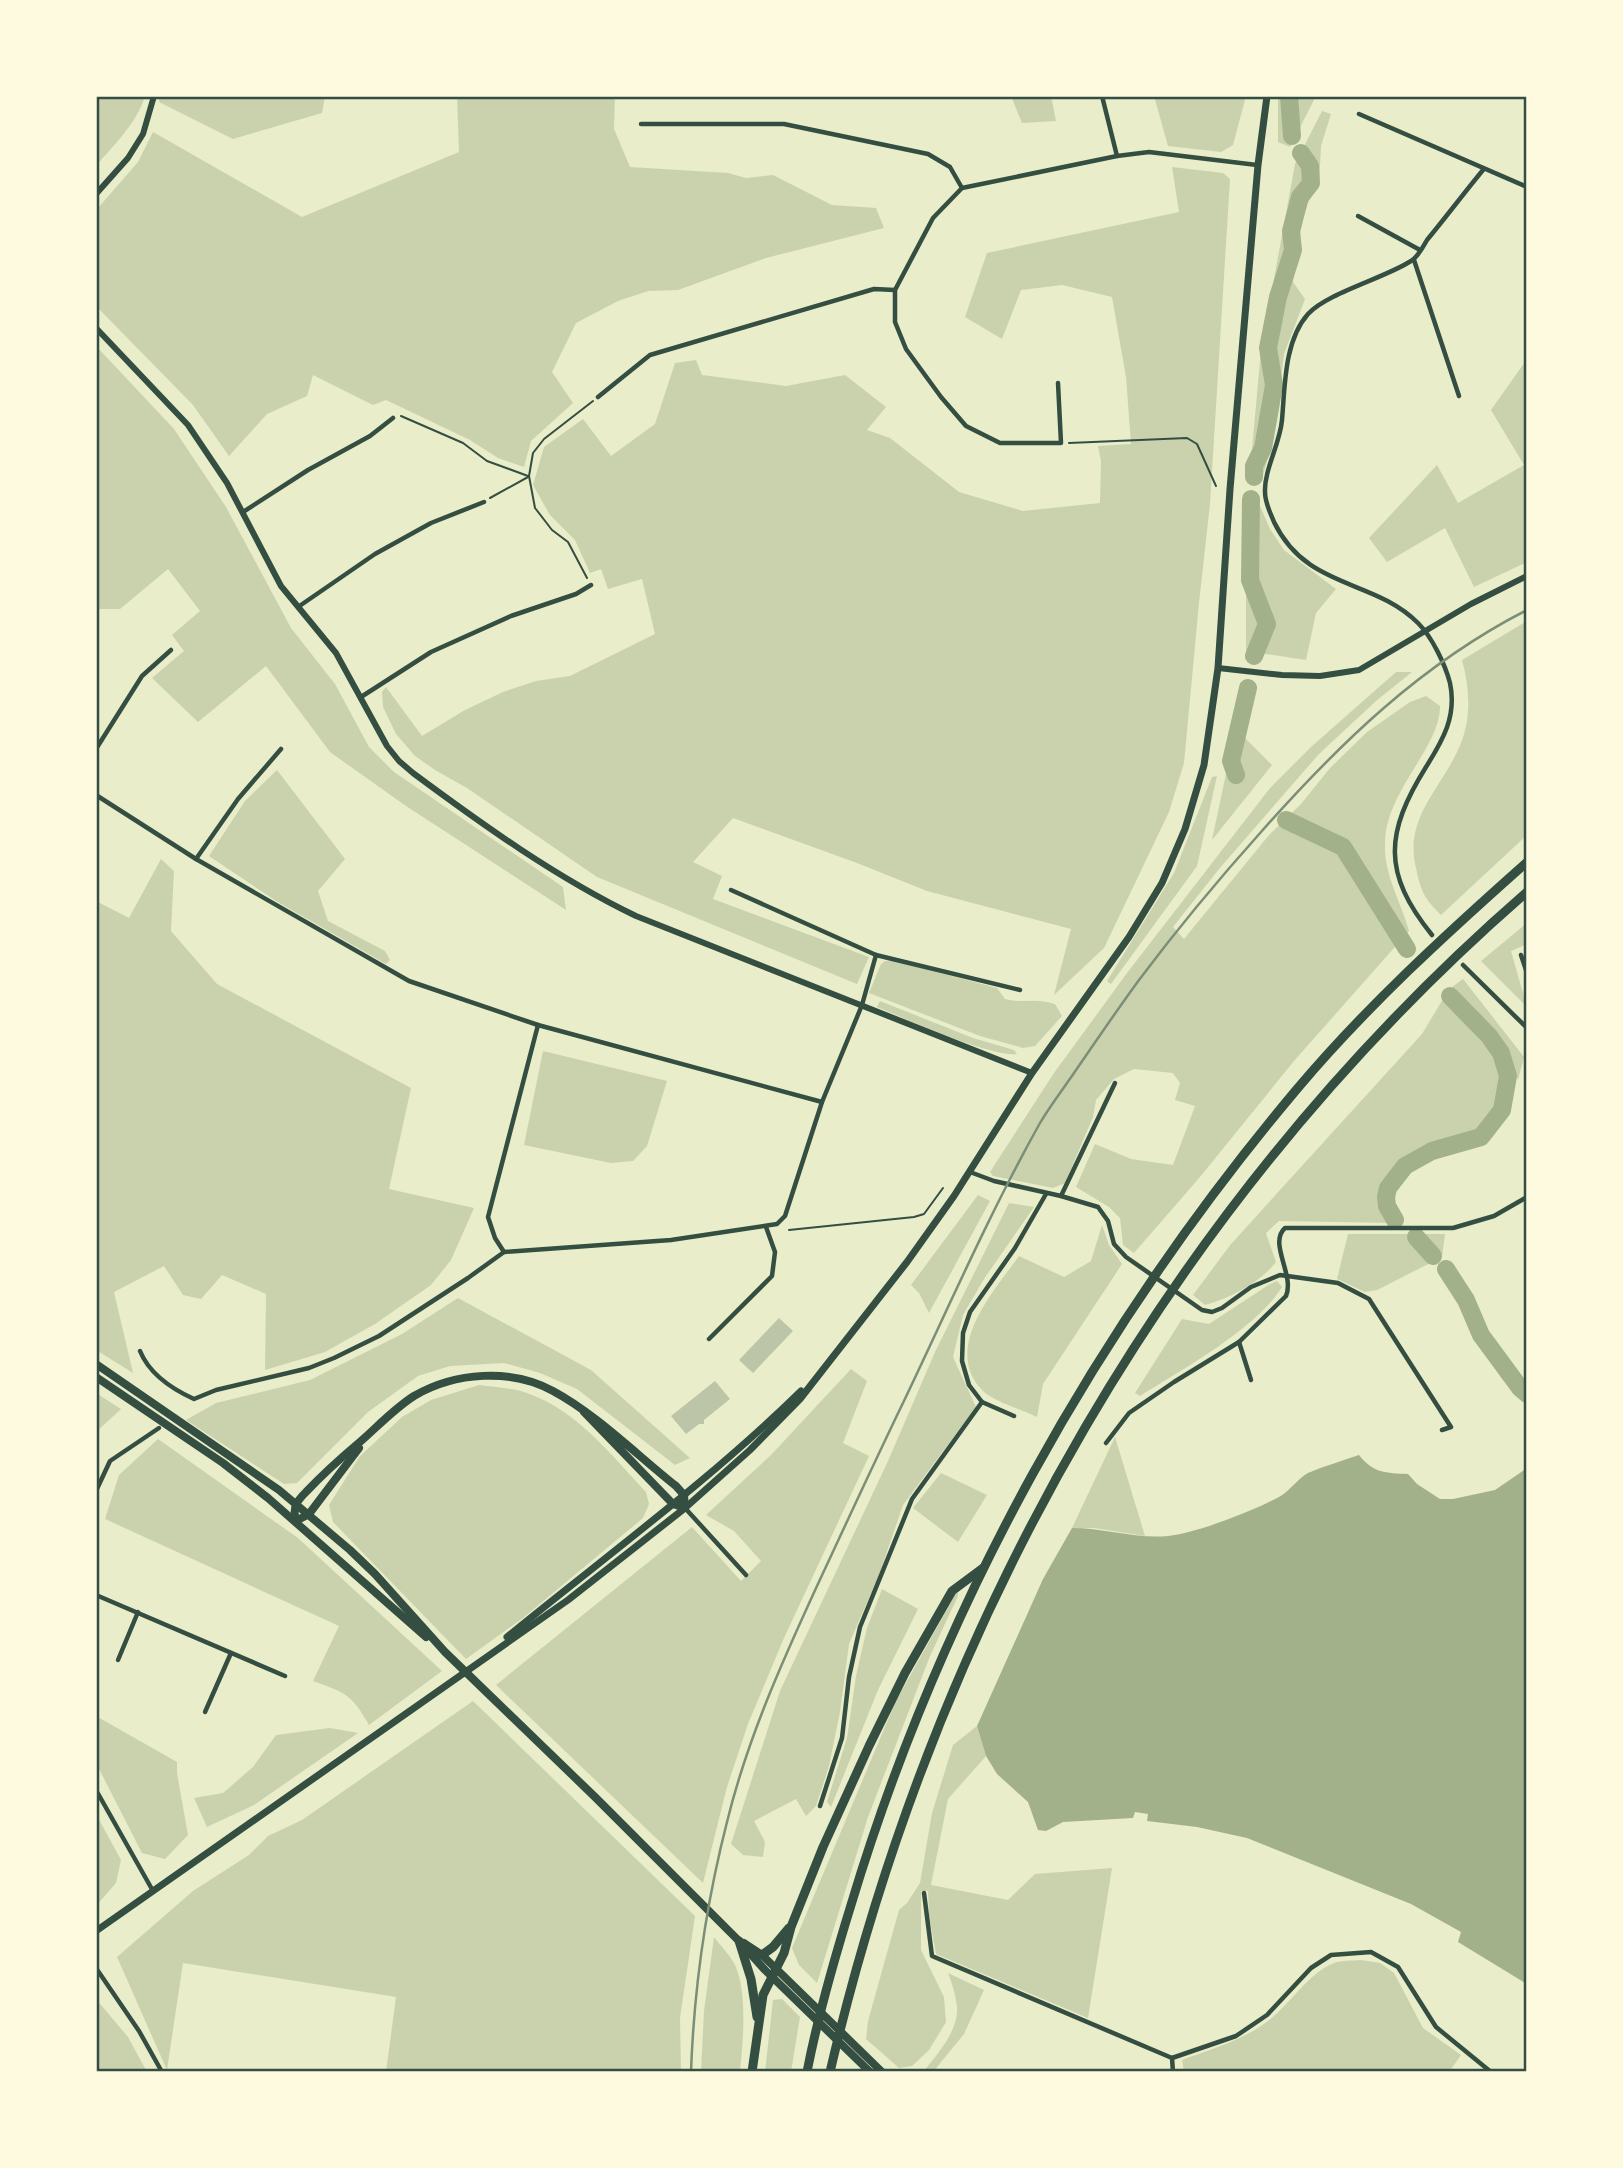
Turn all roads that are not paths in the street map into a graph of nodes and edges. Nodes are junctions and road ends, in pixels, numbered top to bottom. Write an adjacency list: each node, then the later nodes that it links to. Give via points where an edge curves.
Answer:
1 (155, 96): 11 (street, via 143,134)
2 (1102, 96): 6 (street)
3 (1267, 96): 7 (main road)
4 (1359, 114): 8 (street)
5 (641, 124): 10 (street, via 785,124 928,154 950,167)
6 (1117, 156): 7 (street, via 1149,152); 10 (street)
7 (1258, 165): 28 (main road)
8 (1483, 170): 9 (street); 13 (street)
9 (1527, 187)
10 (962, 188): 15 (street, via 933,218)
11 (96, 194)
12 (1358, 216): 13 (street)
13 (1420, 250): 14 (street)
14 (1414, 260): 18 (street); 26 (street, via 1323,303 1301,324 1289,357 1281,432 1264,491 1267,507 1287,545 1305,563 1396,607)
15 (895, 290): 17 (street, via 895,322 906,349 966,426 1000,443 1060,443); 19 (street, via 874,289 650,355)
16 (96, 328): 22 (street, via 188,425)
17 (1058, 383)
18 (1459, 396)
19 (598, 397)
20 (393, 418): 22 (street)
21 (484, 502): 25 (street, via 430,523 374,554)
22 (243, 512): 25 (street, via 273,572)
23 (1527, 576): 26 (street)
24 (591, 585): 29 (street, via 431,652)
25 (298, 607): 29 (street, via 336,653)
26 (1424, 632): 28 (street, via 1359,670 1336,675); 37 (street, via 1446,672 1452,712 1447,731 1401,815 1395,841 1402,889)
27 (171, 650): 31 (street, via 142,676)
28 (1218, 668): 46 (main road, via 1204,765 1185,829 1162,883)
29 (361, 697): 43 (street, via 377,731 399,761 573,883 636,916)
30 (281, 748): 33 (street)
31 (96, 749)
32 (96, 795): 33 (street)
33 (196, 859): 44 (street, via 409,981)
34 (1527, 862): 77 (highway, via 1384,995 1299,1087 1223,1182 1070,1407)
35 (731, 890): 38 (street)
36 (1527, 892): 103 (highway, via 1399,1014 1240,1195 1151,1321 1063,1462 996,1593 928,1749 852,1978)
37 (1432, 935)
38 (876, 955): 42 (street); 43 (street)
39 (1521, 955): 41 (street)
40 (1463, 965): 45 (street)
41 (1527, 973)
42 (1020, 990)
43 (862, 1005): 46 (street); 48 (street)
44 (538, 1025): 48 (street); 54 (street, via 488,1217)
45 (1527, 1028)
46 (1032, 1073): 49 (main road)
47 (1115, 1083): 51 (street)
48 (822, 1102): 53 (street, via 785,1216)
49 (970, 1172): 50 (street); 60 (main road, via 908,1262)
50 (1046, 1194): 51 (street); 63 (street, via 970,1312 963,1333 962,1361 969,1385)
51 (1061, 1196): 55 (street, via 1098,1207 1108,1221 1114,1244 1126,1257 1202,1310 1222,1308 1260,1283)
52 (1527, 1197): 55 (street, via 1494,1216 1453,1228 1285,1228 1279,1238)
53 (766, 1227): 54 (street, via 671,1240); 56 (street, via 775,1252 772,1276)
54 (504, 1252): 58 (street, via 379,1336 309,1368 194,1399 167,1383 145,1363)
55 (1288, 1275): 57 (street, via 1286,1296); 68 (street, via 1338,1283 1369,1299 1451,1427)
56 (709, 1339)
57 (1239, 1342): 62 (street); 69 (street, via 1129,1413)
58 (140, 1351)
59 (96, 1364): 72 (highway)
60 (824, 1369): 71 (main road); 74 (main road, via 775,1426)
61 (96, 1377): 76 (highway, via 223,1463)
62 (1251, 1380)
63 (982, 1402): 65 (street); 88 (street, via 912,1499 866,1614 849,1677 842,1738)
64 (584, 1412): 66 (highway, via 531,1382 468,1377 432,1387); 71 (highway); 73 (highway)
65 (1014, 1416)
66 (380, 1424): 72 (highway); 75 (highway)
67 (159, 1428): 70 (street, via 110,1461)
68 (1442, 1430)
69 (1105, 1443)
70 (96, 1491)
71 (684, 1495): 73 (main road); 74 (highway)
72 (296, 1503): 75 (highway); 76 (highway)
73 (673, 1504): 74 (highway); 84 (main road)
74 (684, 1508): 78 (street); 84 (main road, via 568,1600)
75 (309, 1514): 76 (highway); 81 (highway, via 375,1574)
76 (296, 1521): 81 (highway)
77 (985, 1567): 91 (highway, via 952,1591 905,1673); 102 (highway, via 908,1737 869,1844)
78 (746, 1575)
79 (96, 1595): 80 (street)
80 (138, 1612): 82 (street); 83 (street)
81 (445, 1651): 93 (highway)
82 (232, 1653): 85 (street); 86 (street)
83 (118, 1660)
84 (477, 1662): 89 (main road)
85 (285, 1676)
86 (205, 1712)
87 (96, 1790): 89 (street)
88 (820, 1806)
89 (153, 1892): 92 (main road)
90 (924, 1893): 98 (street, via 932,1956)
91 (791, 1927): 94 (highway); 96 (highway)
92 (96, 1931)
93 (739, 1941): 94 (highway); 96 (highway); 97 (highway)
94 (762, 1955): 96 (highway)
95 (96, 1968): 100 (street)
96 (775, 1973): 97 (highway, via 763,1995); 99 (highway)
97 (758, 2022): 101 (highway)
98 (1171, 2058): 104 (street); 105 (street, via 1236,2036 1267,2015 1311,1968 1331,1955 1371,1952 1398,1967 1436,2027)
99 (877, 2070)
100 (162, 2072)
101 (752, 2072)
102 (807, 2072)
103 (830, 2072)
104 (1173, 2072)
105 (1491, 2072)

